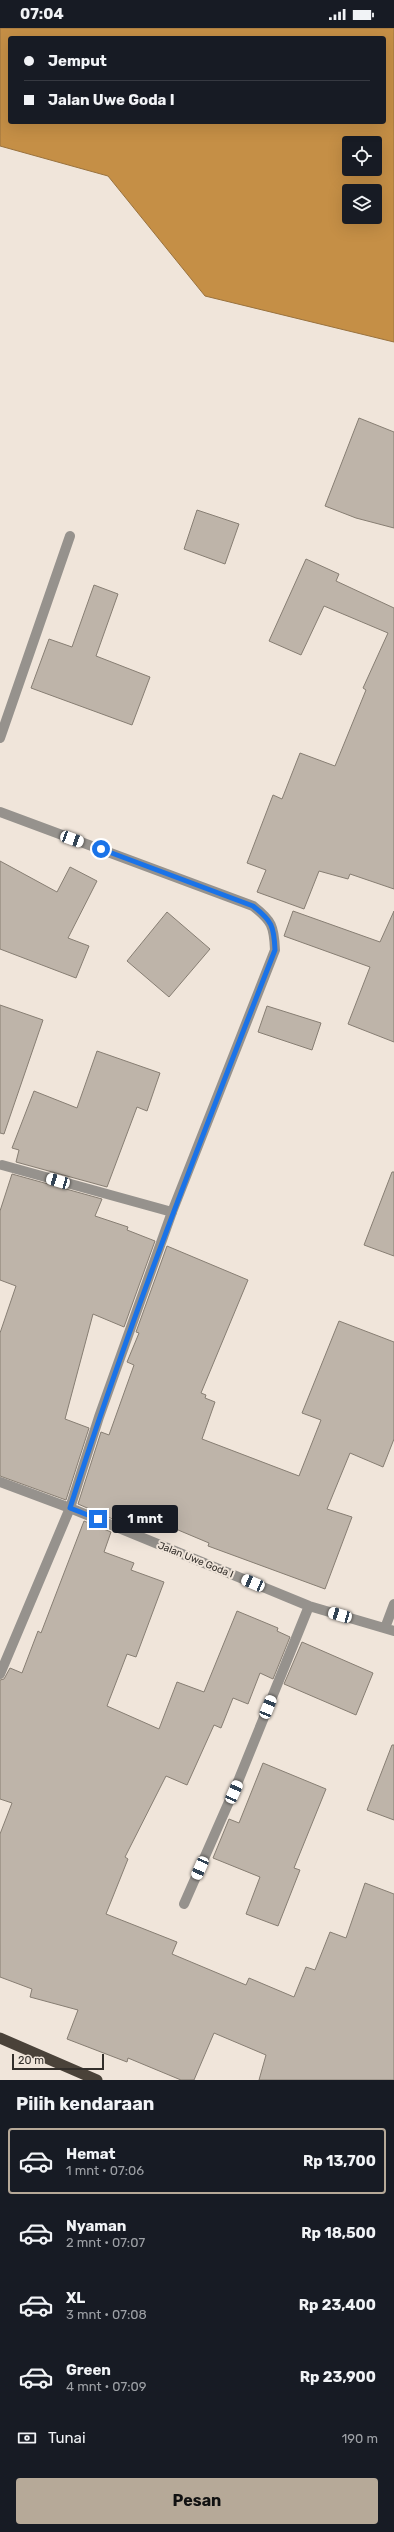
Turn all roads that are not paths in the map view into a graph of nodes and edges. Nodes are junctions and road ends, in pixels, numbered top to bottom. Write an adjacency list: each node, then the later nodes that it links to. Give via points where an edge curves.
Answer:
1 (70, 536): 2 (street)
2 (0, 738)
3 (0, 812): 5 (street, via 253,906 269,918 274,932 275,950)
4 (2, 1165): 5 (street)
5 (172, 1212): 7 (street, via 99,1417)
6 (0, 1482): 7 (street, Jalan Uwe Goda I)
7 (70, 1508): 9 (street, Jalan Uwe Goda I); 11 (street)
8 (394, 1604): 10 (street)
9 (309, 1606): 10 (street, Jalan Uwe Goda I); 12 (street, via 239,1779)
10 (390, 1629)
11 (0, 1674)
12 (184, 1904)
13 (0, 2038): 14 (highway)
14 (97, 2080)

